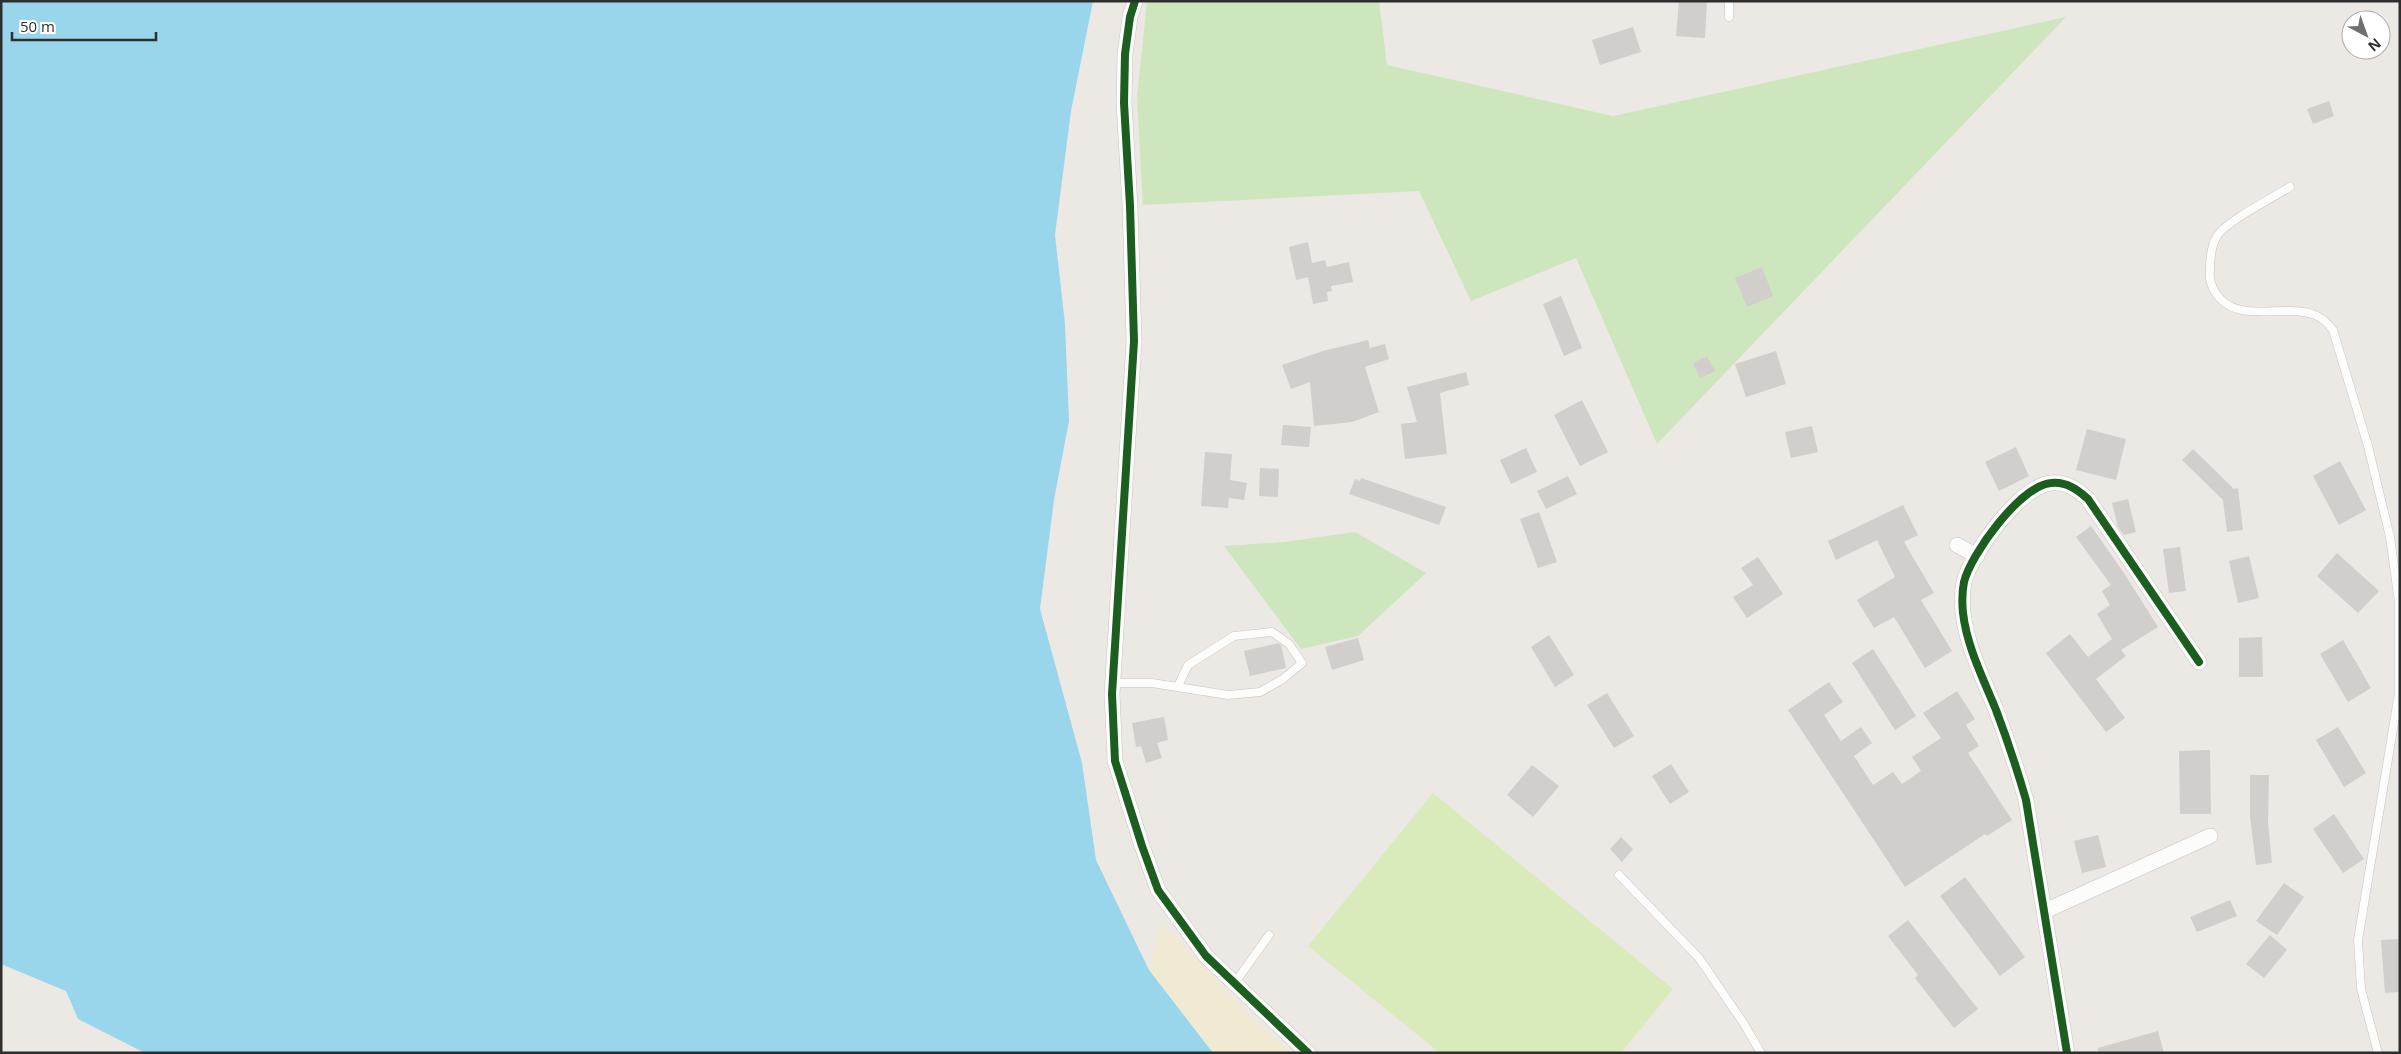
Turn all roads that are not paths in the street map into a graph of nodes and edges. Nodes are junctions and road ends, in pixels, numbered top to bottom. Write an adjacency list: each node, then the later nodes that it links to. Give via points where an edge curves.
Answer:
1 (1135, 1): 8 (street, via 1125,54 1124,104 1134,341)
2 (1729, 1): 3 (lane)
3 (1729, 18)
4 (2290, 187): 10 (lane, via 2221,231 2214,244 2209,274 2218,296 2230,306 2249,311 2307,312 2319,316 2333,330 2368,446 2390,537 2399,603)
5 (1957, 545): 6 (street)
6 (1977, 556): 7 (street, via 1995,528 2021,498 2036,488 2051,483 2078,490 2095,509); 13 (street, via 1964,583 1963,613 1976,661 2014,759 2026,800)
7 (2199, 662)
8 (1113, 683): 9 (lane); 15 (street, via 1115,761 1158,890 1206,956)
9 (1178, 686): 9 (lane, via 1228,695 1260,692 1302,663 1289,644 1272,632 1234,636 1188,665)
10 (2399, 692): 19 (lane, via 2358,940 2361,989)
11 (2210, 836): 13 (street)
12 (1619, 875): 17 (lane, via 1699,958)
13 (2045, 911): 18 (street)
14 (1269, 935): 15 (lane)
15 (1234, 984): 16 (street)
16 (1308, 1053)
17 (1761, 1053)
18 (2067, 1053)
19 (2378, 1053)

